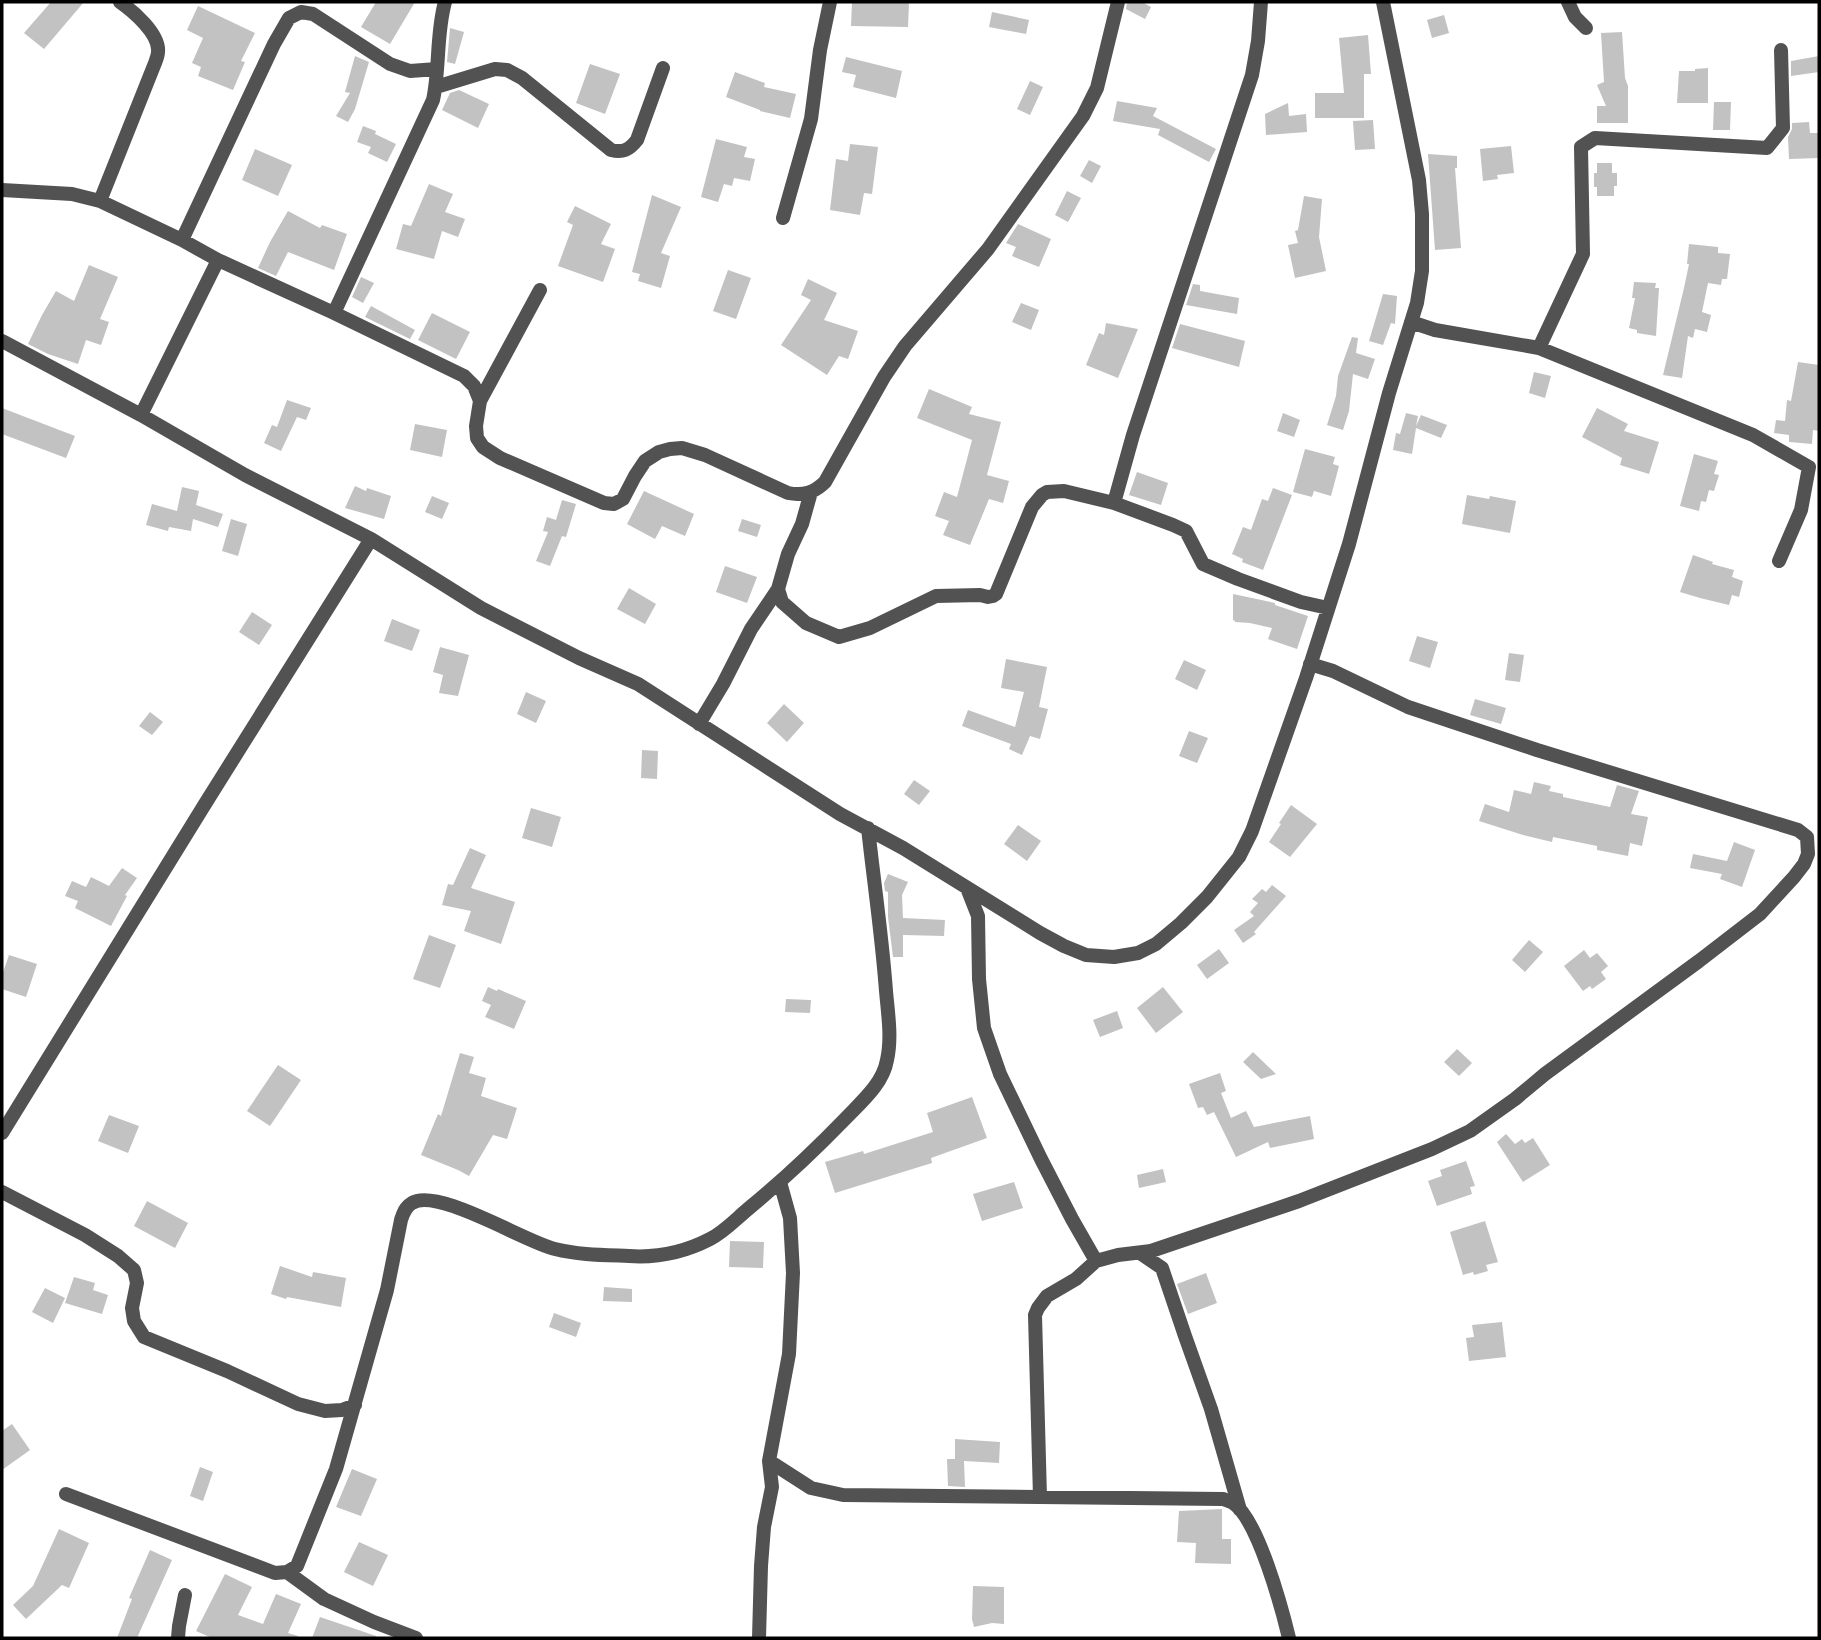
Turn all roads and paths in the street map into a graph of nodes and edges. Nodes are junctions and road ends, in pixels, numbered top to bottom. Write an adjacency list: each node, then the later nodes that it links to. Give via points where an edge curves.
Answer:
1 (120, 2): 15 (street, via 134,11 159,50)
2 (445, 2): 12 (street)
3 (830, 2): 16 (street, via 811,119)
4 (1118, 2): 26 (street, via 1097,88 1083,116 988,249 905,346 825,482)
5 (1261, 2): 27 (street, via 1252,75)
6 (1383, 2): 21 (street, via 1422,214 1422,271)
7 (1568, 2): 9 (street)
8 (300, 7): 12 (street, via 390,64 410,71); 17 (street, via 274,44)
9 (1586, 28)
10 (1781, 50): 23 (street, via 1783,128 1767,148 1595,138 1581,147 1583,254)
11 (663, 68): 13 (street, via 637,140 620,152 611,150 507,70 495,69)
12 (437, 69): 13 (street)
13 (436, 87): 20 (street)
14 (2, 190): 15 (street, via 72,194)
15 (100, 201): 17 (street)
16 (783, 218)
17 (181, 240): 18 (street)
18 (218, 260): 20 (street); 25 (street)
19 (540, 290): 24 (street)
20 (334, 313): 24 (street, via 464,376)
21 (1411, 322): 23 (street); 31 (street)
22 (2, 341): 25 (street)
23 (1539, 348): 29 (street, via 1753,435 1809,467 1801,510)
24 (480, 401): 26 (street, via 476,426 483,447 604,503 623,499 645,461 670,449 705,455 788,493)
25 (141, 415): 28 (street)
26 (811, 492): 30 (street)
27 (1114, 503): 30 (street, via 1063,491 1047,492 1032,507 993,596 936,596 870,628 839,637 806,624 782,602); 31 (street, via 1186,531 1203,564)
28 (371, 539): 33 (street, via 481,608 638,684); 36 (street)
29 (1779, 561)
30 (778, 589): 33 (street)
31 (1328, 608): 32 (street)
32 (1310, 664): 35 (street, via 1252,831 1238,857 1207,897 1156,944 1114,957 1086,954 1040,933); 39 (street, via 1408,707 1798,830 1807,837 1808,854 1760,914 1470,1131 1299,1202)
33 (699, 724): 34 (street)
34 (868, 828): 35 (street); 37 (street, via 888,1020 885,1070 868,1095)
35 (966, 888): 40 (street, via 978,916 984,1028 1000,1074)
36 (2, 1133)
37 (780, 1182): 41 (street, via 713,1237 683,1252 640,1257 554,1249 443,1202 412,1202 401,1220); 42 (street, via 790,1218 793,1273 789,1354)
38 (2, 1192): 41 (street, via 85,1234 134,1269 137,1283 132,1308 144,1337 298,1404 325,1411)
39 (1140, 1253): 40 (street); 45 (street, via 1162,1268)
40 (1096, 1261): 44 (street, via 1047,1296 1035,1315)
41 (355, 1405): 46 (street, via 336,1469 297,1566)
42 (769, 1461): 44 (street, via 811,1488 843,1495); 50 (street, via 772,1487 764,1528)
43 (66, 1494): 46 (street, via 275,1573)
44 (1040, 1497): 45 (street, via 1223,1499)
45 (1240, 1510): 51 (street, via 1265,1559)
46 (287, 1572): 49 (street, via 324,1599)
47 (185, 1595): 48 (street)
48 (178, 1638)
49 (416, 1638)
50 (759, 1638)
51 (1289, 1638)

